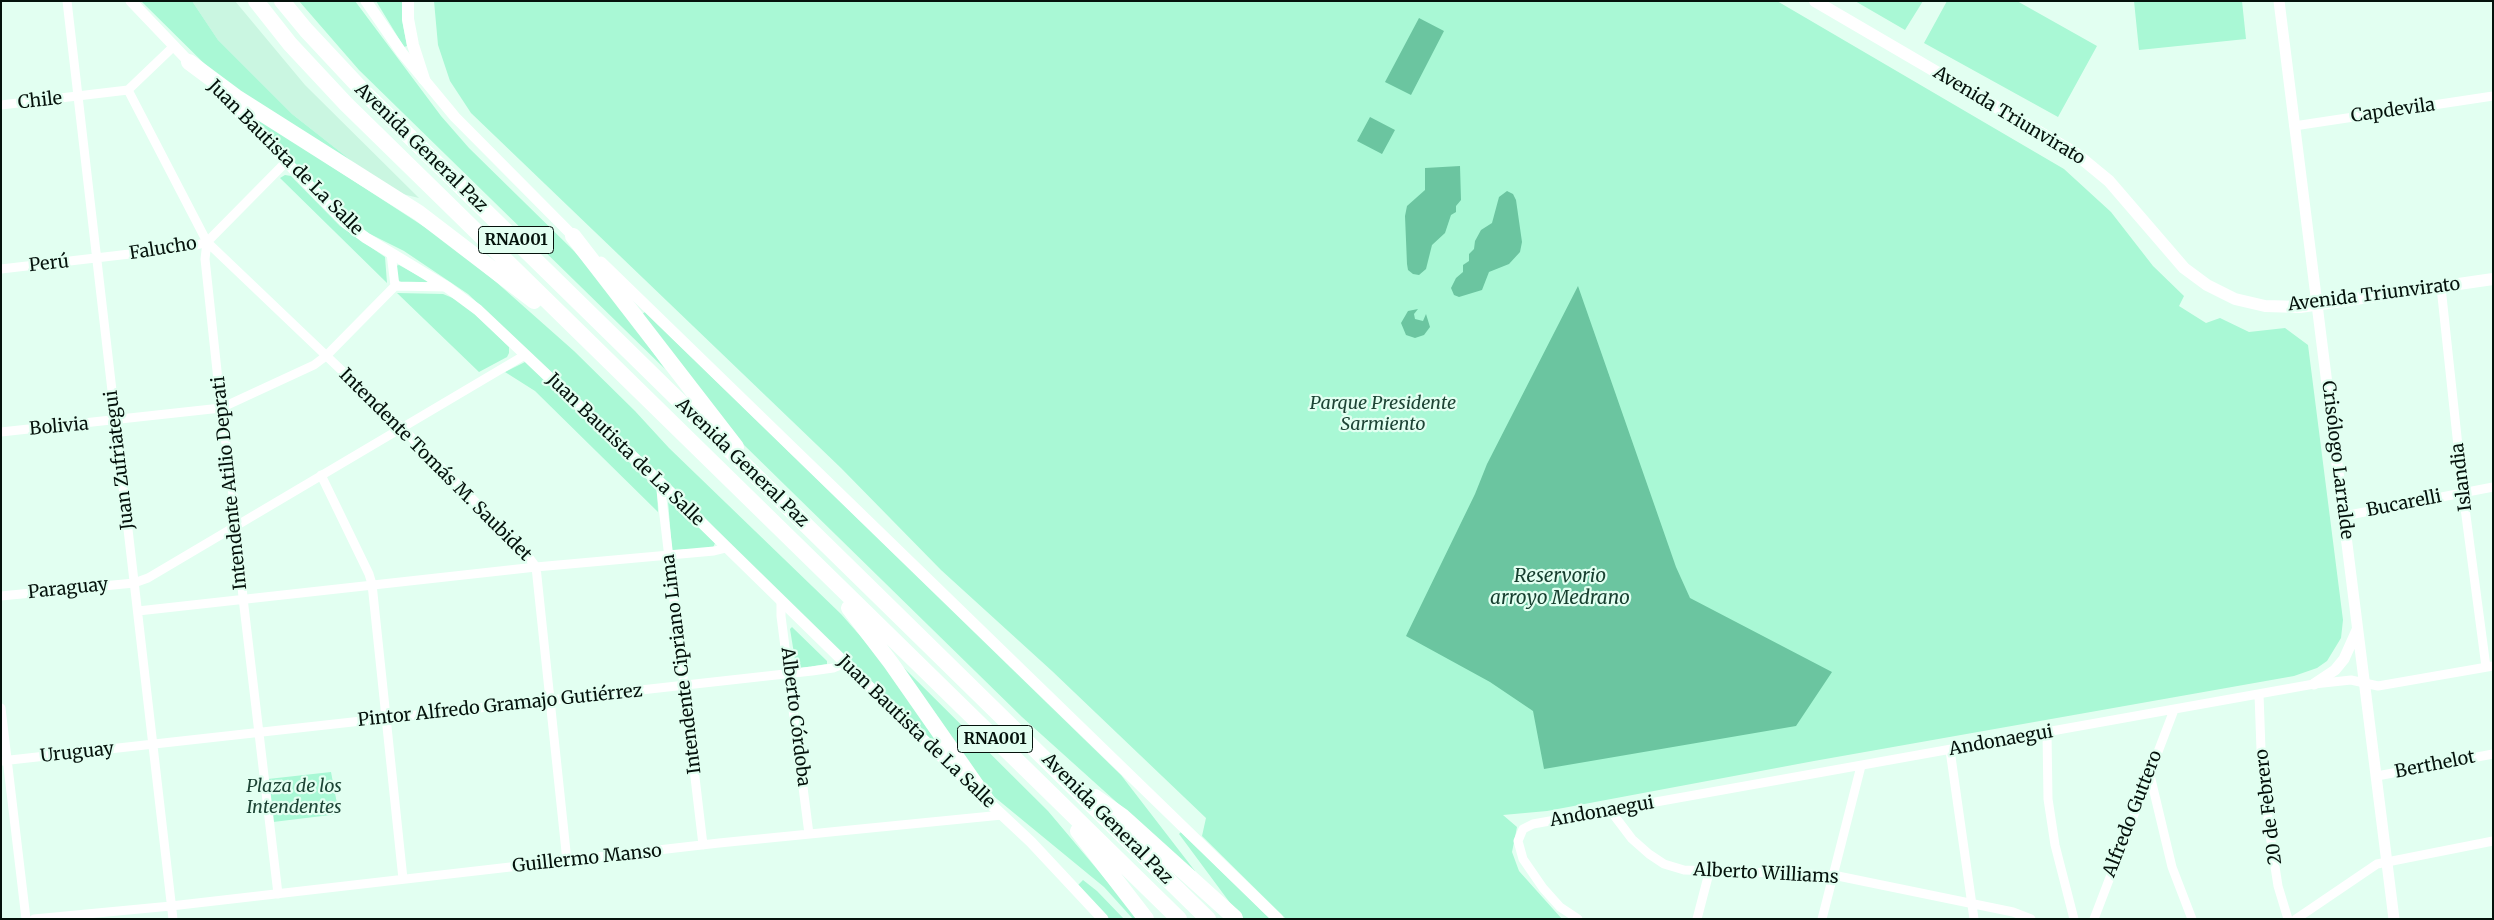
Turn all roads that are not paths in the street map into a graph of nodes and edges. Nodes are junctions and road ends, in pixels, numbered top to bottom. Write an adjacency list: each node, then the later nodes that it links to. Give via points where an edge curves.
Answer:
1 (67, 1): 13 (street, Juan Zufriategui)
2 (131, 1): 9 (street, Juan Bautista de La Salle)
3 (256, 1): 28 (highway, Avenida General Paz / RNA001, via 340,98)
4 (282, 1): 36 (highway, Avenida General Paz / RNA001, via 338,66)
5 (366, 1): 11 (street)
6 (408, 1): 11 (main road, via 410,31)
7 (1815, 1): 27 (main road, Avenida Triunvirato, via 2075,153 2109,181 2184,268 2206,285 2235,299 2265,306)
8 (2279, 1): 16 (street, Crisólogo Larralde)
9 (174, 46): 10 (street, Juan Bautista de La Salle); 12 (street)
10 (189, 62): 17 (street, Juan Bautista de La Salle); 28 (highway, via 236,97 419,212)
11 (424, 79): 18 (street, via 455,117)
12 (128, 90): 13 (street, Chile); 19 (street)
13 (79, 96): 15 (street, Chile); 21 (street, Juan Zufriategui)
14 (2493, 96): 16 (street, Capdevila)
15 (1, 105)
16 (2294, 126): 27 (street, Crisólogo Larralde)
17 (286, 162): 19 (street, Falucho); 20 (street, Juan Bautista de La Salle, via 346,223)
18 (573, 236): 36 (highway, via 728,435); 97 (street)
19 (207, 242): 21 (street, Falucho); 30 (street, Intendente Tomás M. Saubidet); 31 (street, Intendente Atilio Deprati, via 205,259)
20 (390, 253): 24 (street); 25 (street, Juan Bautista de La Salle)
21 (97, 259): 22 (street, Perú); 32 (street, Juan Zufriategui)
22 (1, 269)
23 (2493, 279): 26 (main road, Avenida Triunvirato)
24 (395, 286): 25 (street); 30 (street, Bolivia)
25 (447, 287): 29 (street, Juan Bautista de La Salle, via 478,310)
26 (2440, 287): 27 (main road, Avenida Triunvirato); 39 (street, Islandia)
27 (2317, 306): 40 (street, Crisólogo Larralde)
28 (596, 348): 44 (highway, Avenida General Paz / RNA001)
29 (525, 355): 33 (street, Paraguay); 37 (street, Juan Bautista de La Salle)
30 (326, 356): 31 (street, Bolivia, via 314,365); 33 (street, Intendente Tomás M. Saubidet)
31 (221, 408): 32 (street, Bolivia); 41 (street, Intendente Atilio Deprati)
32 (116, 421): 34 (street, Bolivia); 46 (street, Juan Zufriategui)
33 (402, 428): 35 (street, Paraguay); 45 (street, Intendente Tomás M. Saubidet)
34 (1, 432)
35 (321, 475): 41 (street, Paraguay); 47 (street)
36 (754, 475): 72 (highway, Avenida General Paz / RNA001)
37 (660, 482): 42 (street, Juan Bautista de La Salle); 43 (street, Intendente Cipriano Lima)
38 (2493, 487): 39 (street, Bucarelli)
39 (2463, 493): 40 (street, Bucarelli); 54 (street, Islandia)
40 (2344, 516): 52 (street, Crisólogo Larralde)
41 (237, 524): 46 (street, Paraguay, via 148,578); 49 (street, Intendente Atilio Deprati)
42 (726, 548): 43 (street); 50 (street, Juan Bautista de La Salle)
43 (669, 554): 45 (street); 58 (street, Intendente Cipriano Lima)
44 (811, 559): 74 (highway, Avenida General Paz / RNA001); 75 (highway, via 891,663)
45 (536, 567): 47 (street); 60 (street, Intendente Tomás M. Saubidet)
46 (134, 583): 48 (street, Paraguay); 51 (street, Juan Zufriategui)
47 (372, 584): 49 (street); 63 (street)
48 (1, 596)
49 (243, 598): 51 (street); 64 (street, Intendente Atilio Deprati)
50 (781, 601): 53 (street, Juan Bautista de La Salle); 55 (street, Alberto Córdoba)
51 (138, 611): 66 (street, Juan Zufriategui)
52 (2358, 626): 56 (street, Crisólogo Larralde); 57 (street, via 2344,659 2335,670)
53 (845, 664): 55 (street, Pintor Alfredo Gramajo Gutiérrez); 75 (street, Juan Bautista de La Salle)
54 (2490, 667): 56 (street, Andonaegui, via 2378,686)
55 (790, 673): 58 (street, Pintor Alfredo Gramajo Gutiérrez); 78 (street, Alberto Córdoba)
56 (2364, 683): 57 (street, Andonaegui, via 2351,680); 73 (street, Crisólogo Larralde)
57 (2314, 684): 59 (street, Andonaegui)
58 (685, 685): 60 (street, Pintor Alfredo Gramajo Gutiérrez); 80 (street, Intendente Cipriano Lima)
59 (2259, 694): 62 (street, Andonaegui); 106 (street, 20 de Febrero, via 2269,828 2278,886)
60 (551, 701): 63 (street, Pintor Alfredo Gramajo Gutiérrez); 82 (street, Intendente Tomás M. Saubidet)
61 (1, 708): 69 (street)
62 (2174, 710): 65 (street, Andonaegui); 71 (street, Alfredo Guttero)
63 (385, 719): 64 (street, Pintor Alfredo Gramajo Gutiérrez); 85 (street)
64 (260, 733): 66 (street, Pintor Alfredo Gramajo Gutiérrez); 86 (street, Intendente Atilio Deprati)
65 (2047, 733): 67 (street, Andonaegui); 103 (street, via 2048,799 2055,844)
66 (154, 745): 69 (street, Uruguay); 88 (street, Juan Zufriategui)
67 (1950, 750): 70 (street, Andonaegui); 87 (street)
68 (2493, 754): 73 (street, Berthelot)
69 (4, 760): 90 (street)
70 (1861, 766): 76 (street, Andonaegui); 84 (street)
71 (2149, 771): 104 (street, Alfredo Guttero); 105 (street, via 2172,867)
72 (1062, 775): 89 (highway, via 1122,816); 96 (highway, Avenida General Paz / RNA001)
73 (2377, 776): 81 (street, Crisólogo Larralde)
74 (1054, 796): 94 (highway); 95 (highway, Avenida General Paz / RNA001)
75 (988, 802): 77 (street, Juan Bautista de La Salle)
76 (1610, 810): 83 (street, Alberto Williams, via 1632,839 1664,864); 98 (street, Andonaegui, via 1533,824 1523,829 1518,841 1523,859 1542,888 1560,908)
77 (1002, 815): 78 (street, Guillermo Manso); 93 (street, Juan Bautista de La Salle)
78 (809, 834): 80 (street, Guillermo Manso)
79 (2493, 841): 81 (street)
80 (703, 845): 82 (street, Guillermo Manso)
81 (2386, 860): 107 (street, via 2368,868); 108 (street, Crisólogo Larralde)
82 (567, 861): 85 (street, Guillermo Manso)
83 (1709, 873): 84 (street, Alberto Williams); 99 (street)
84 (1833, 875): 87 (street, Alberto Williams); 100 (street)
85 (403, 879): 86 (street, Guillermo Manso)
86 (278, 894): 88 (street, Guillermo Manso)
87 (1972, 904): 101 (street); 102 (street, Alberto Williams)
88 (171, 906): 91 (street, Guillermo Manso); 92 (street, Juan Zufriategui)
89 (1235, 918)
90 (26, 919)
91 (34, 919)
92 (173, 919)
93 (1103, 919)
94 (1146, 919)
95 (1179, 919)
96 (1208, 919)
97 (1278, 919)
98 (1578, 919)
99 (1697, 919)
100 (1822, 919)
101 (1974, 919)
102 (2031, 919)
103 (2074, 919)
104 (2094, 919)
105 (2192, 919)
106 (2288, 919)
107 (2296, 919)
108 (2394, 919)

